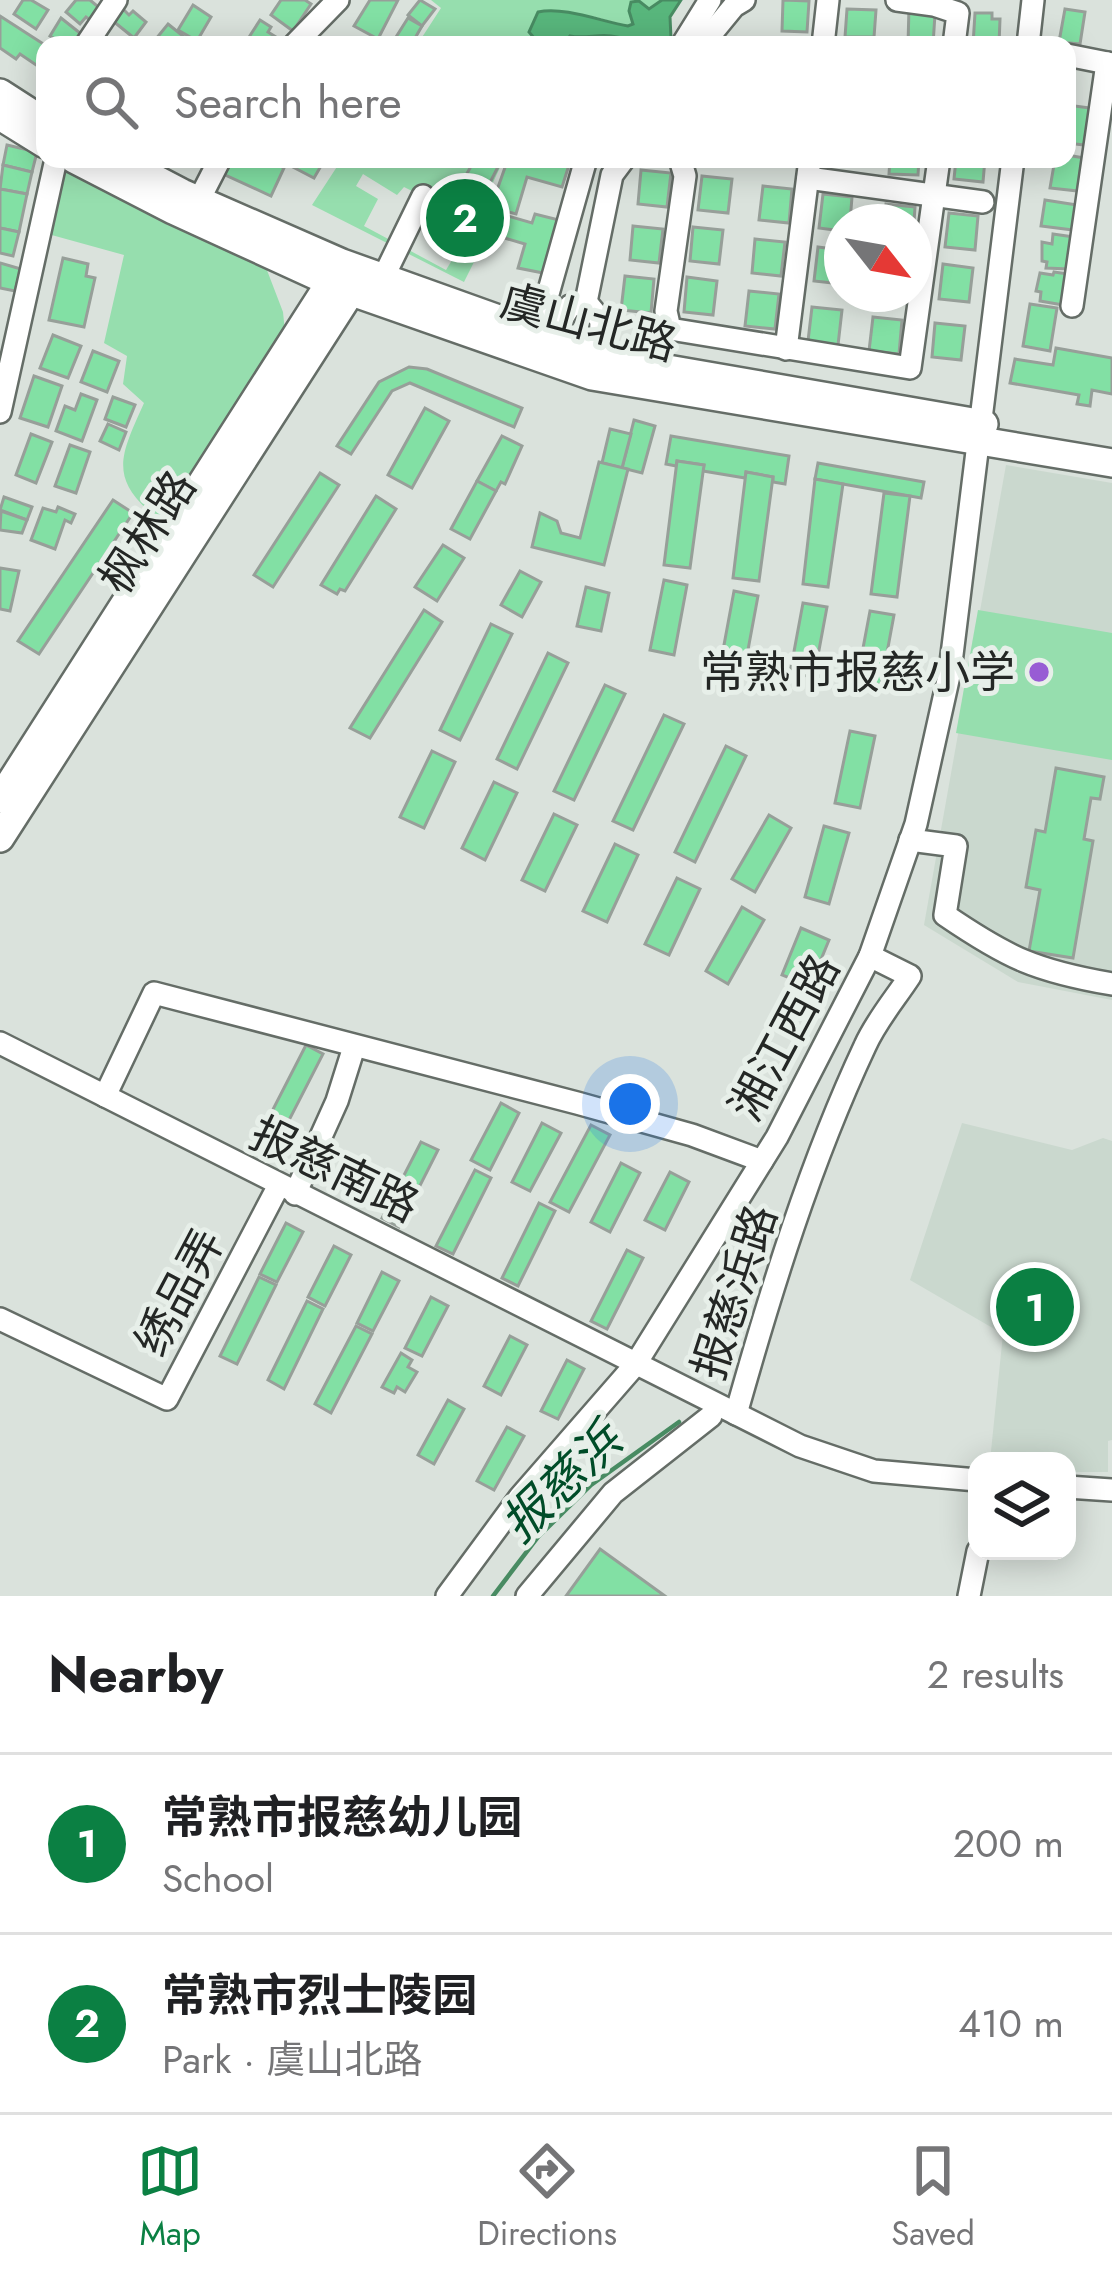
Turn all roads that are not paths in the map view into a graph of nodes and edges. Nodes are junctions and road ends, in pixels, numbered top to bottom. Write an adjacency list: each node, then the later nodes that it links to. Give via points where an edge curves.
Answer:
1 (116, 0): 9 (street)
2 (338, 0): 10 (street)
3 (710, 0): 11 (street)
4 (744, 0): 12 (street)
5 (828, 0): 13 (street)
6 (897, 0): 8 (street)
7 (1033, 0): 15 (street)
8 (961, 6): 14 (street)
9 (92, 36)
10 (303, 36)
11 (688, 36)
12 (709, 36)
13 (824, 36)
14 (956, 36)
15 (1029, 36)
16 (1076, 57): 17 (street)
17 (1110, 63): 38 (street)
18 (0, 93): 20 (main road)
19 (0, 116): 21 (main road)
20 (36, 118)
21 (36, 123)
22 (54, 168): 42 (street)
23 (91, 168): 36 (main road, 虞山北路, via 173,210)
24 (135, 168): 34 (main road, 虞山北路)
25 (215, 168): 34 (street)
26 (584, 168): 39 (street)
27 (617, 168): 37 (street)
28 (683, 168): 40 (street, via 670,328)
29 (809, 168): 33 (street); 40 (street)
30 (938, 168): 33 (street)
31 (1012, 168): 43 (street, 湘江西路)
32 (423, 196): 36 (street)
33 (935, 196): 35 (street); 40 (street, via 910,368)
34 (199, 200): 36 (main road, 虞山北路)
35 (983, 202)
36 (354, 277): 39 (main road, 虞山北路); 43 (main road, 虞山北路, via 592,376); 46 (main road, 枫林路)
37 (586, 302): 39 (street, via 571,305); 41 (street, via 601,320)
38 (1072, 306)
39 (544, 336): 41 (main road, 虞山北路)
40 (786, 350)
41 (600, 356): 43 (main road, 虞山北路)
42 (0, 412)
43 (980, 432): 44 (main road, 虞山北路); 45 (main road, 虞山北路); 47 (street, 湘江西路, via 950,671)
44 (1112, 450)
45 (1112, 463)
46 (4, 815)
47 (910, 840): 48 (street, 湘江西路); 49 (street, via 956,846 945,915 1016,961)
48 (870, 956): 53 (street, 湘江西路); 57 (street, 报慈浜路, via 910,976 866,1042 834,1122)
49 (1112, 984)
50 (0, 1043): 52 (street, 报慈南路)
51 (354, 1047): 52 (street, via 154,993); 53 (street, via 692,1135); 54 (street, via 338,1101)
52 (105, 1096): 54 (street, 报慈南路)
53 (762, 1161): 56 (street, 湘江西路)
54 (287, 1190): 55 (street, 绣品弄, via 166,1399); 56 (street, 报慈南路)
55 (0, 1319)
56 (634, 1365): 57 (street, 报慈南路); 58 (street, 报慈南路); 64 (street, 湘江西路)
57 (736, 1414): 59 (street, 报慈南路, via 874,1471)
58 (711, 1415): 60 (street, 报慈南路, via 858,1480); 65 (street, via 613,1493)
59 (968, 1479)
60 (968, 1489)
61 (1076, 1492): 62 (street)
62 (1112, 1494)
63 (976, 1560): 66 (street)
64 (446, 1596)
65 (527, 1596)
66 (969, 1596)

